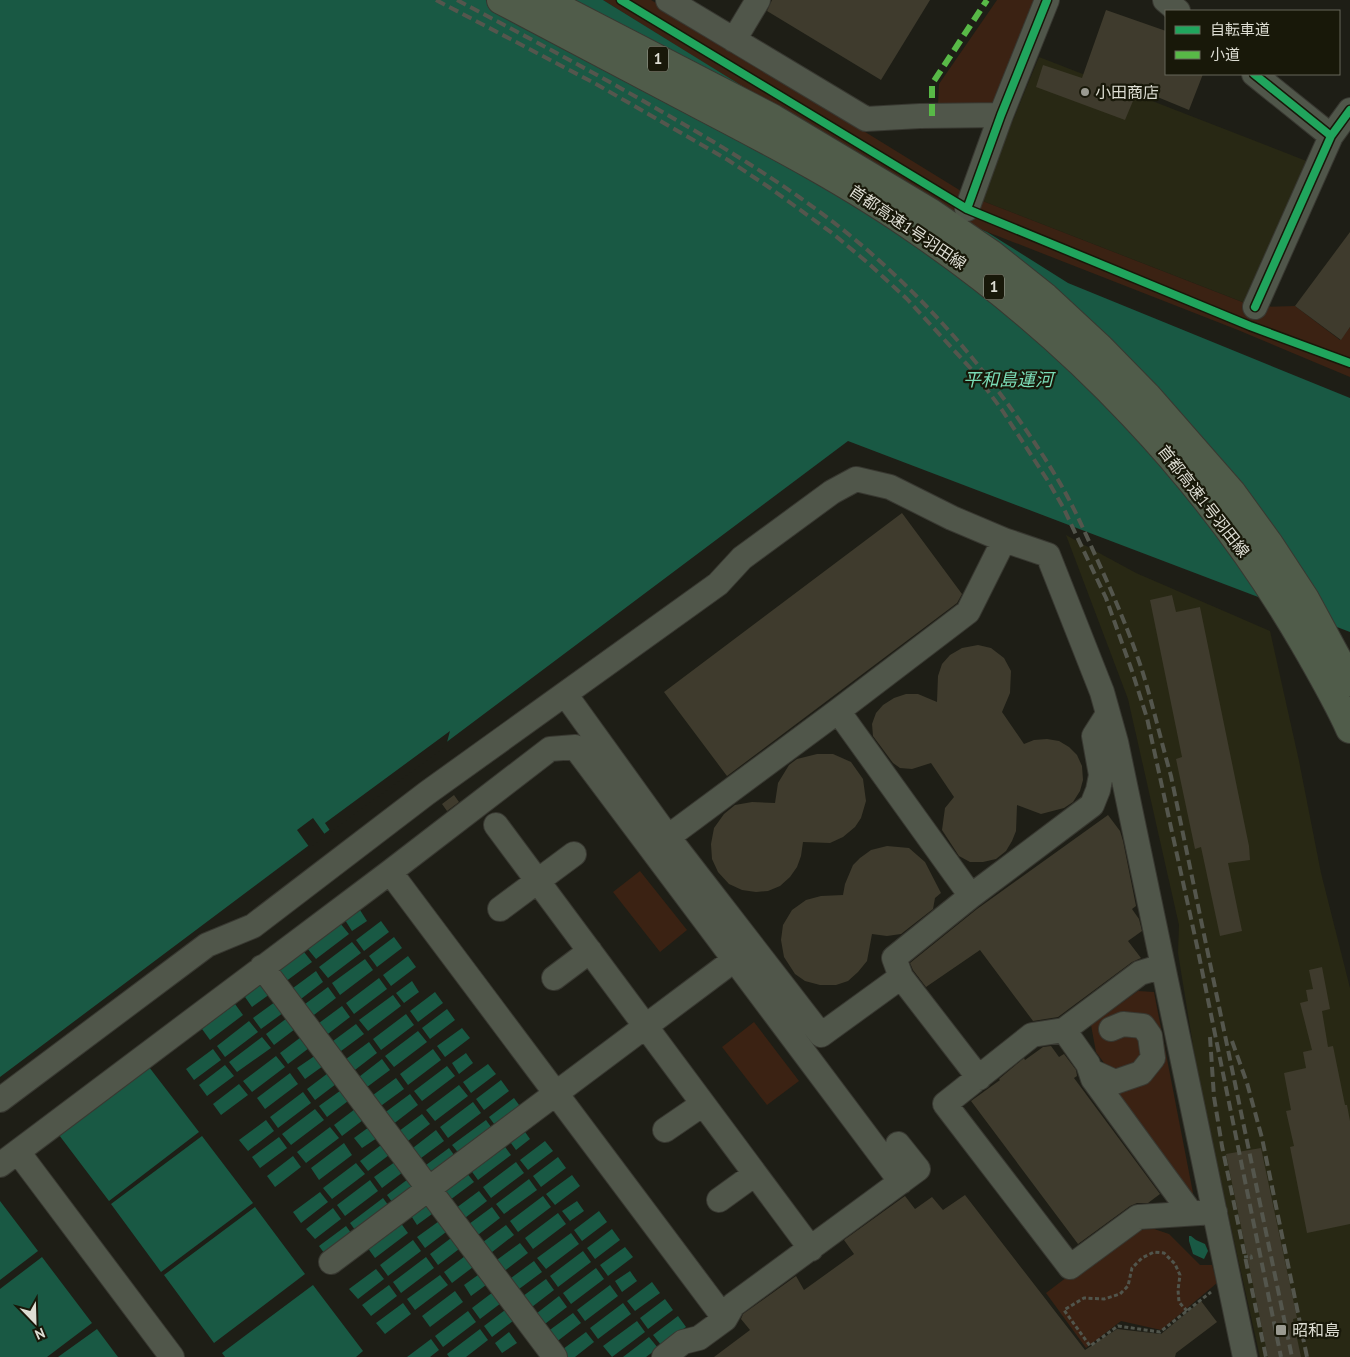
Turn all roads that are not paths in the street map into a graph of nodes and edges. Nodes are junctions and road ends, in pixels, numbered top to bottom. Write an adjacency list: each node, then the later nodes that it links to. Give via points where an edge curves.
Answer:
1 (501, 0): 22 (highway, 首都高速1号羽田線 / 1, via 757,134 858,192 977,273 1029,315 1131,413 1211,505 1286,613)
2 (544, 0): 13 (highway, 首都高速1号羽田線 / 1)
3 (581, 0): 13 (highway)
4 (668, 0): 9 (street)
5 (758, 0): 9 (street)
6 (1048, 0): 12 (street)
7 (1165, 0): 8 (street)
8 (1177, 10)
9 (734, 40): 12 (street, via 866,119)
10 (1255, 75): 14 (street)
11 (1350, 110): 14 (street)
12 (1001, 115): 15 (street)
13 (772, 118): 18 (highway, 首都高速1号羽田線 / 1, via 931,212 991,254 1045,297 1100,348 1232,493 1305,599)
14 (1331, 136): 16 (street)
15 (967, 209)
16 (1255, 307)
17 (1004, 540): 19 (street, via 890,487 856,479 832,492 742,558 718,584); 20 (street, via 968,612); 21 (street, via 1048,555)
18 (1350, 682)
19 (569, 699): 24 (street); 42 (street, via 452,776 253,926 207,945)
20 (838, 711): 24 (street); 28 (street)
21 (1108, 714): 28 (street, via 1094,736 1101,775 1092,805); 32 (street)
22 (1350, 729)
23 (496, 825): 27 (street)
24 (668, 837): 34 (street, via 821,1035)
25 (574, 854): 27 (street)
26 (390, 872): 31 (street, via 550,749 574,747); 33 (street); 41 (street)
27 (537, 881): 29 (street); 30 (street)
28 (971, 896): 34 (street, via 894,958)
29 (500, 909)
30 (590, 952): 35 (street); 36 (street)
31 (734, 960): 36 (street); 48 (street)
32 (1163, 966): 38 (street, via 1140,973); 51 (street)
33 (262, 968): 46 (street); 49 (street)
34 (901, 977): 40 (street)
35 (554, 978)
36 (645, 1026): 41 (street); 43 (street)
37 (1111, 1029): 39 (street, via 1123,1024 1144,1026 1150,1036 1153,1058 1140,1073 1115,1082)
38 (1064, 1030): 39 (street); 40 (street, via 1032,1035)
39 (1091, 1071): 52 (street, via 1093,1079)
40 (979, 1078): 52 (street, via 945,1104 1070,1268 1138,1217)
41 (556, 1092): 49 (street); 55 (street)
42 (0, 1100)
43 (703, 1104): 44 (street); 47 (street)
44 (665, 1130)
45 (898, 1144): 48 (street, via 918,1169)
46 (9, 1158): 56 (street)
47 (755, 1174): 50 (street); 53 (street)
48 (901, 1182): 53 (street)
49 (429, 1189): 54 (street); 57 (street)
50 (719, 1200)
51 (1215, 1212): 52 (street); 59 (street, via 1233,1334)
52 (1191, 1213)
53 (811, 1249): 55 (street, via 733,1305)
54 (331, 1262)
55 (725, 1319): 58 (street, via 700,1338 683,1342)
56 (172, 1357)
57 (555, 1357)
58 (664, 1357)
59 (1245, 1357)

